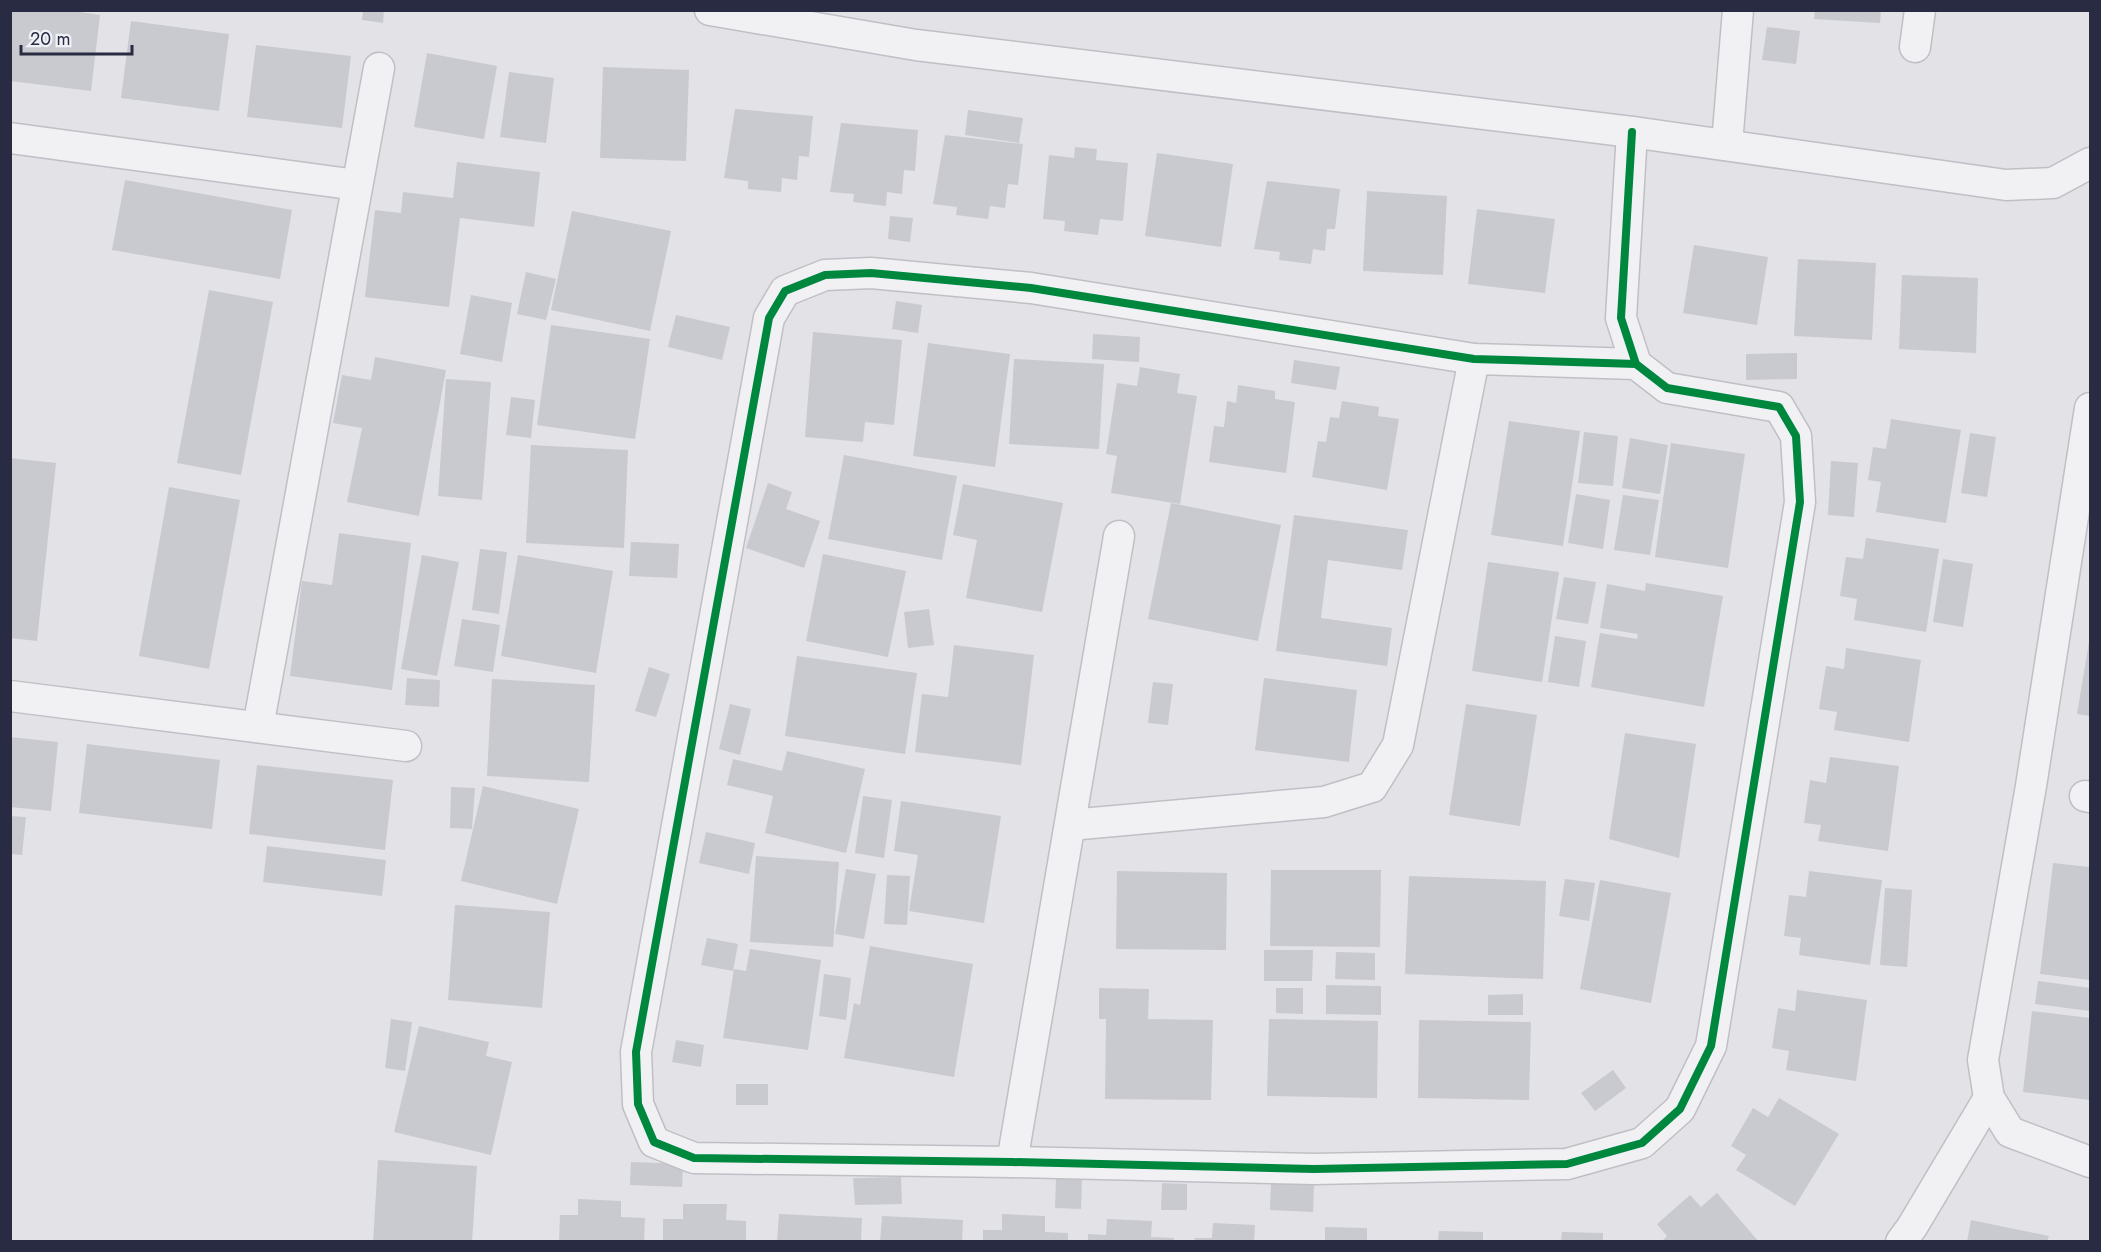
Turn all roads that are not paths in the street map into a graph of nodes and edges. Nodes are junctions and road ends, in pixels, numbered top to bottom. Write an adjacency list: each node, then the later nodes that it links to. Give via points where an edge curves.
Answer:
1 (710, 10): 6 (street, via 916,45)
2 (1738, 10): 8 (street)
3 (1920, 10): 4 (street)
4 (1915, 47)
5 (379, 68): 10 (street)
6 (1632, 132): 8 (street); 12 (street, via 1621,318)
7 (10, 138): 10 (street)
8 (1726, 144): 9 (street, via 2006,185 2053,183)
9 (2091, 163)
10 (357, 185): 16 (street)
11 (1474, 359): 12 (street); 18 (street, via 1398,745 1372,787 1324,802); 20 (street, via 1019,287 871,273 825,275 784,291 769,318 638,1040 638,1104 654,1142 694,1158)
12 (1636, 364): 20 (street, via 1667,388 1779,407 1796,436 1800,502 1711,1046 1680,1109 1642,1143 1567,1164 1314,1169)
13 (2091, 408): 19 (street, via 1983,1060)
14 (1119, 536): 18 (street)
15 (10, 696): 16 (street)
16 (258, 727): 17 (street)
17 (406, 746)
18 (1070, 825): 20 (street)
19 (1989, 1098): 21 (street, via 2010,1132); 22 (street)
20 (1012, 1161)
21 (2091, 1162)
22 (1901, 1242)

